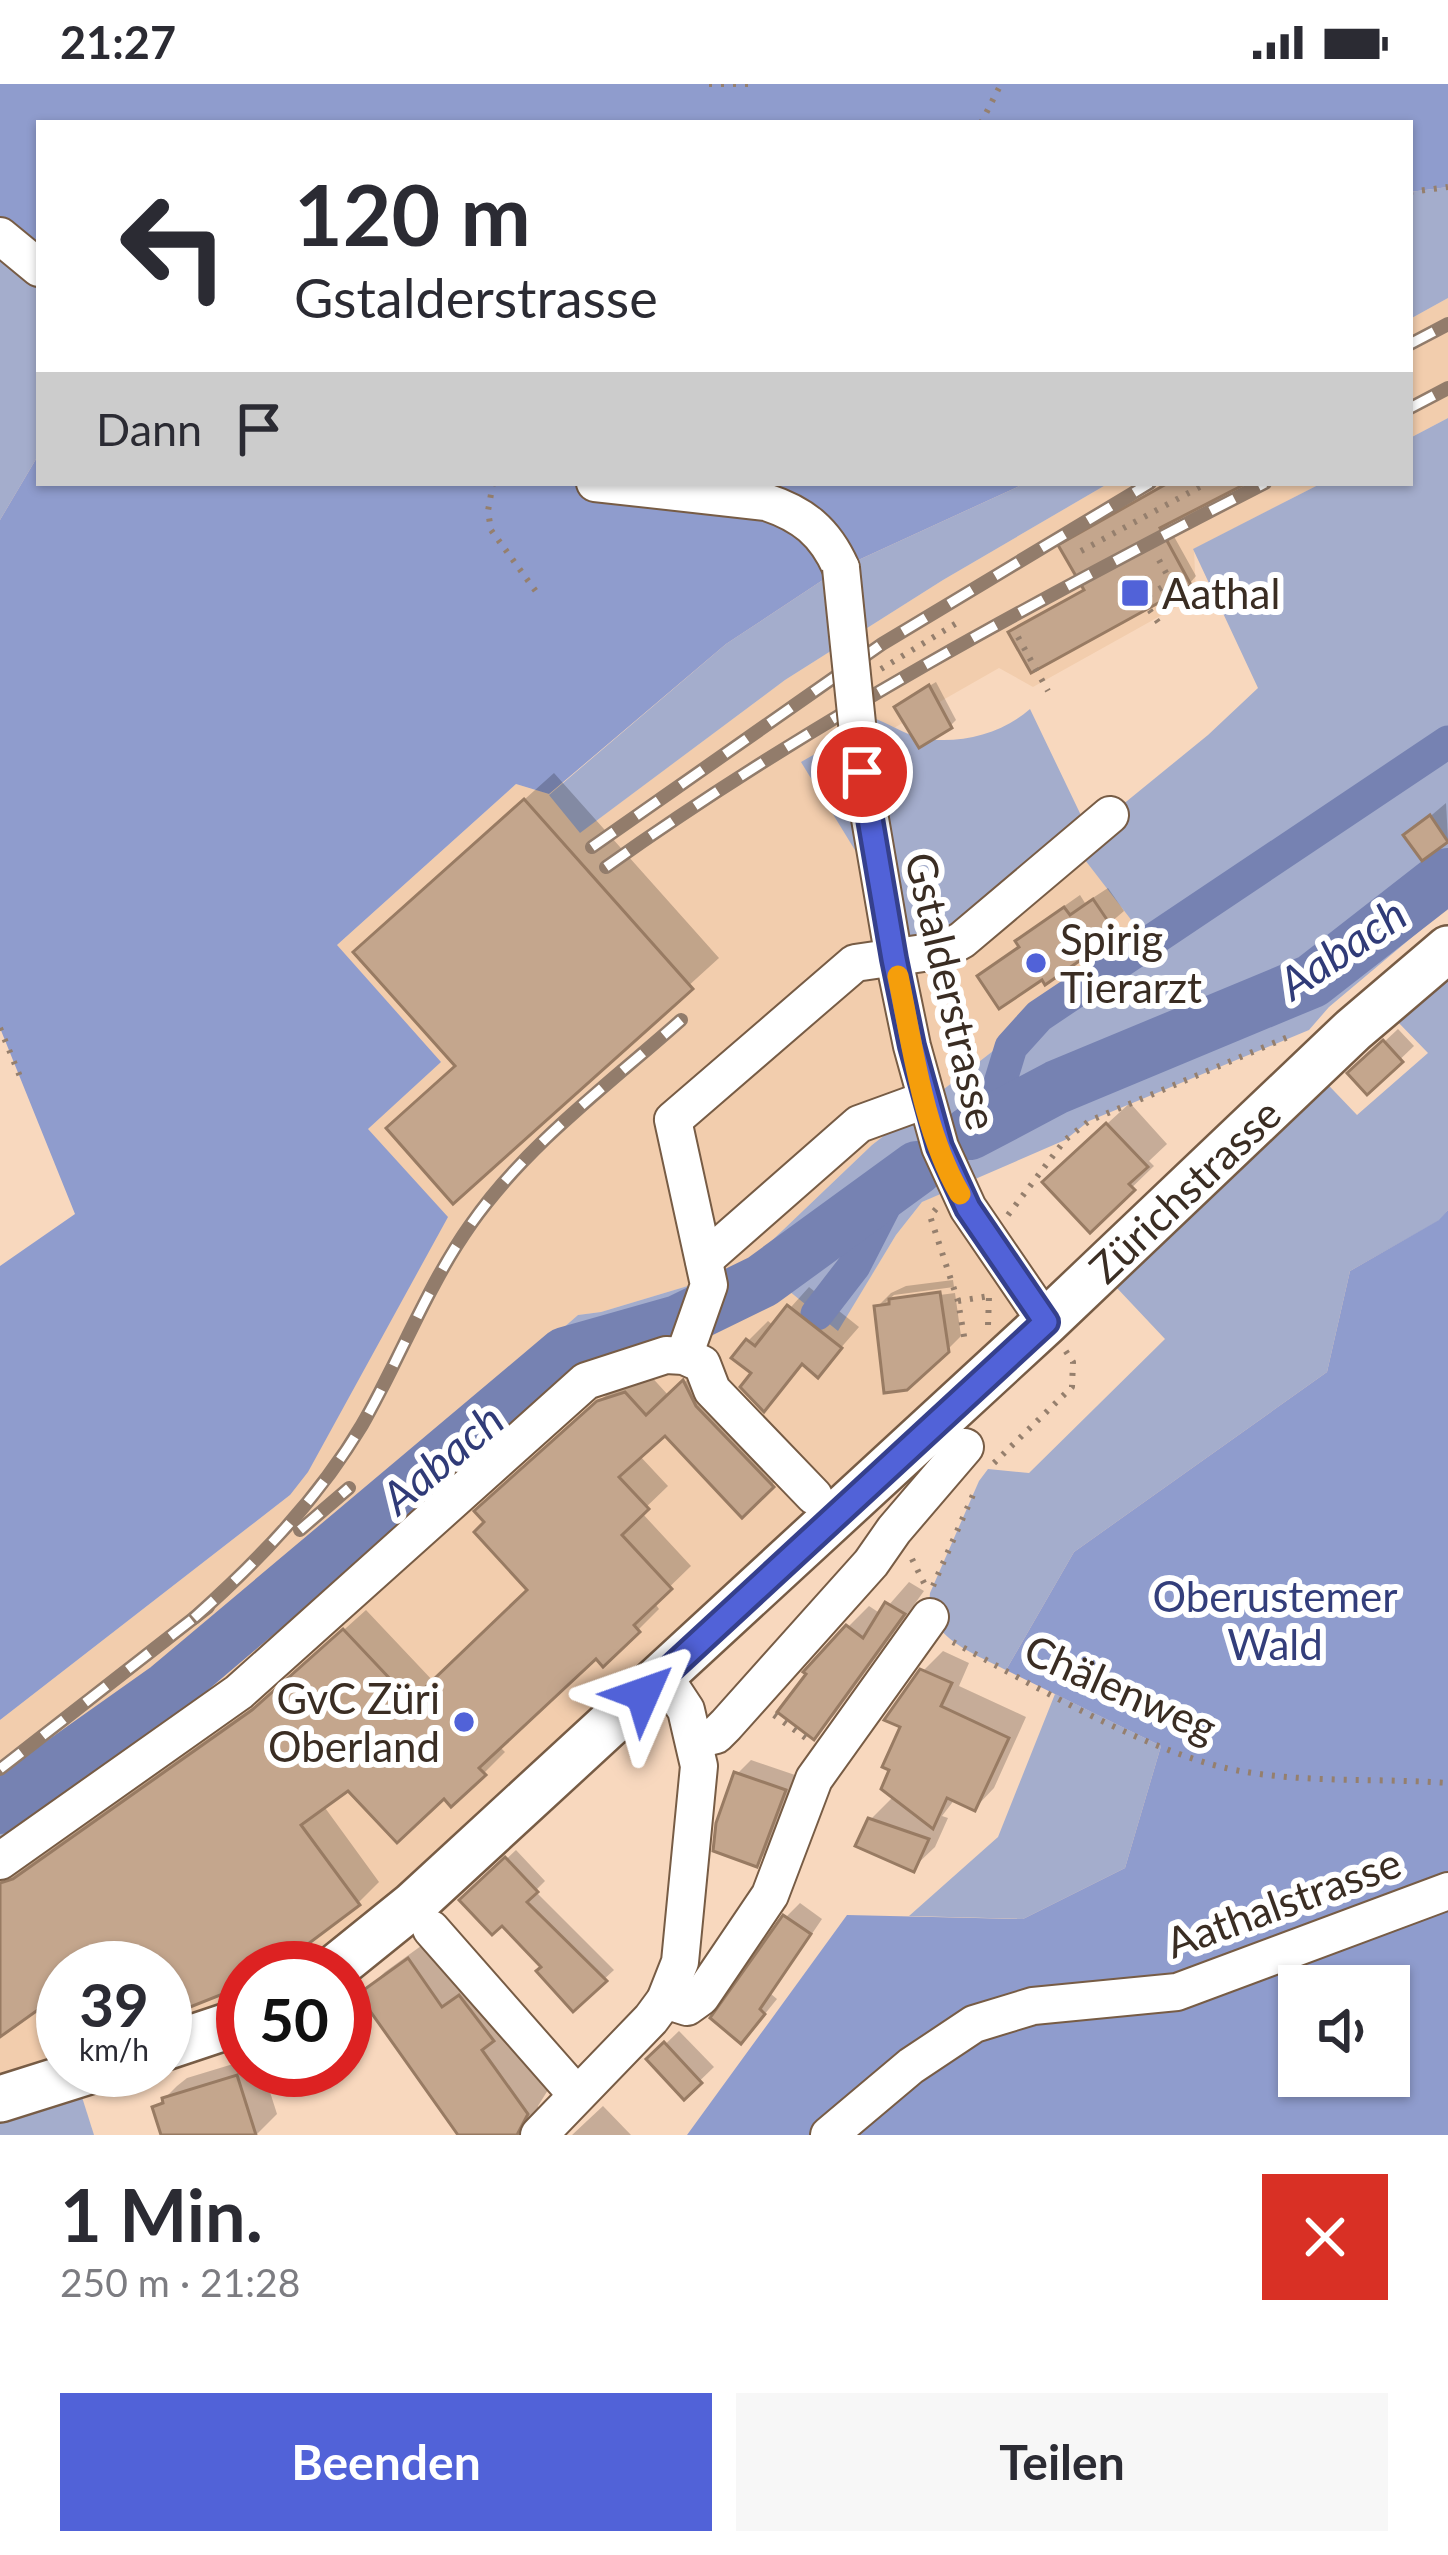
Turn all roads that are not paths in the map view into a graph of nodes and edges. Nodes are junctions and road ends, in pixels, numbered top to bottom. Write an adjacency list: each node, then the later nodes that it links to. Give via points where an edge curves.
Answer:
1 (0, 236): 2 (street)
2 (36, 266)
3 (623, 486): 6 (street, Gstalderstrasse, bridge, via 766,502 812,523 831,545 841,568 862,772)
4 (1110, 815): 6 (street, via 962,940)
5 (1448, 949): 9 (main road, Zürichstrasse, via 1348,1022)
6 (894, 959): 7 (street, Gstalderstrasse); 8 (street, via 855,963 674,1120)
7 (925, 1100): 8 (street, via 859,1124); 9 (street, Gstalderstrasse, via 956,1186)
8 (706, 1273): 10 (street)
9 (1046, 1322): 14 (main road, Zürichstrasse)
10 (687, 1348): 12 (street, via 712,1390); 16 (street, via 586,1381 239,1692)
11 (977, 1466): 15 (street, via 894,1530 726,1725)
12 (814, 1496)
13 (930, 1605): 20 (street, via 814,1779 778,1880 736,1946 695,2004)
14 (663, 1675): 15 (street); 19 (main road, Zürichstrasse)
15 (696, 1740): 20 (street, via 684,1940)
16 (0, 1861)
17 (1448, 1891): 25 (street, Aathalstrasse, via 1177,1992 1033,2006 974,2024)
18 (431, 1929): 22 (street)
19 (370, 1941)
20 (665, 2000): 22 (street)
21 (36, 2088): 23 (main road)
22 (577, 2095): 24 (street)
23 (0, 2099)
24 (539, 2135)
25 (829, 2135)

